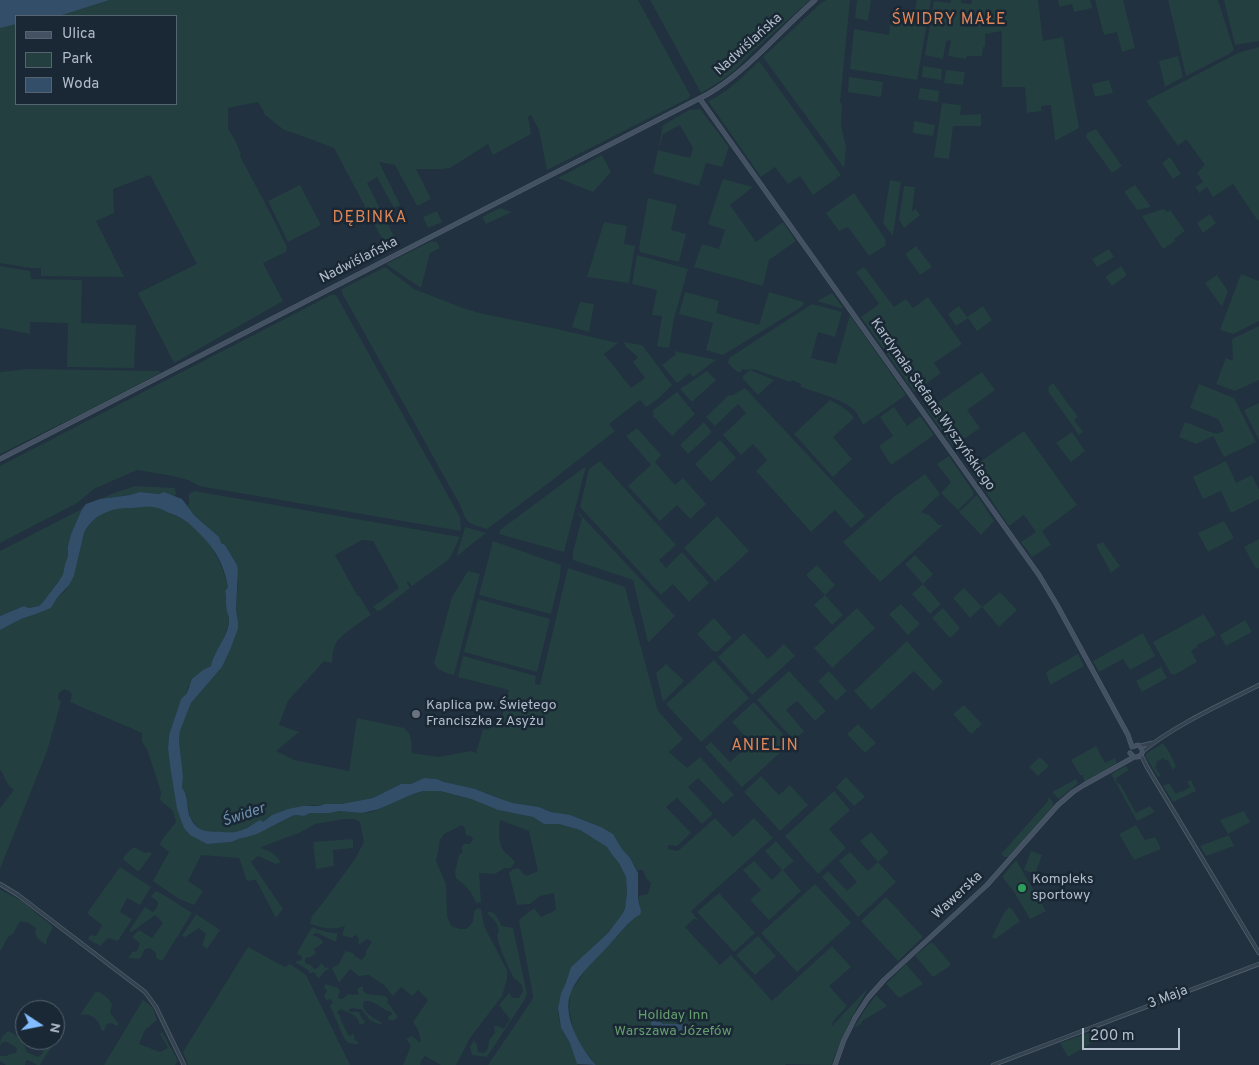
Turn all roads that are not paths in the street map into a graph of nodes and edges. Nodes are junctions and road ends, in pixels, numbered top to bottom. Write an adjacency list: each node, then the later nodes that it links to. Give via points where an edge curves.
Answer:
1 (815, 0): 2 (main road, Nadwiślańska, via 733,77)
2 (700, 99): 3 (main road, Nadwiślańska); 5 (main road, Kardynała Stefana Wyszyńskiego, via 1039,575)
3 (0, 459)
4 (1259, 685): 5 (street)
5 (1137, 751): 7 (street, Kardynała Stefana Wyszyńskiego); 10 (main road, Wawerska, via 1058,805 987,885 884,980 855,1018)
6 (0, 884): 9 (street, via 145,992 156,1007)
7 (1259, 953)
8 (1259, 964): 11 (street, 3 Maja)
9 (184, 1065)
10 (834, 1065)
11 (993, 1065)

